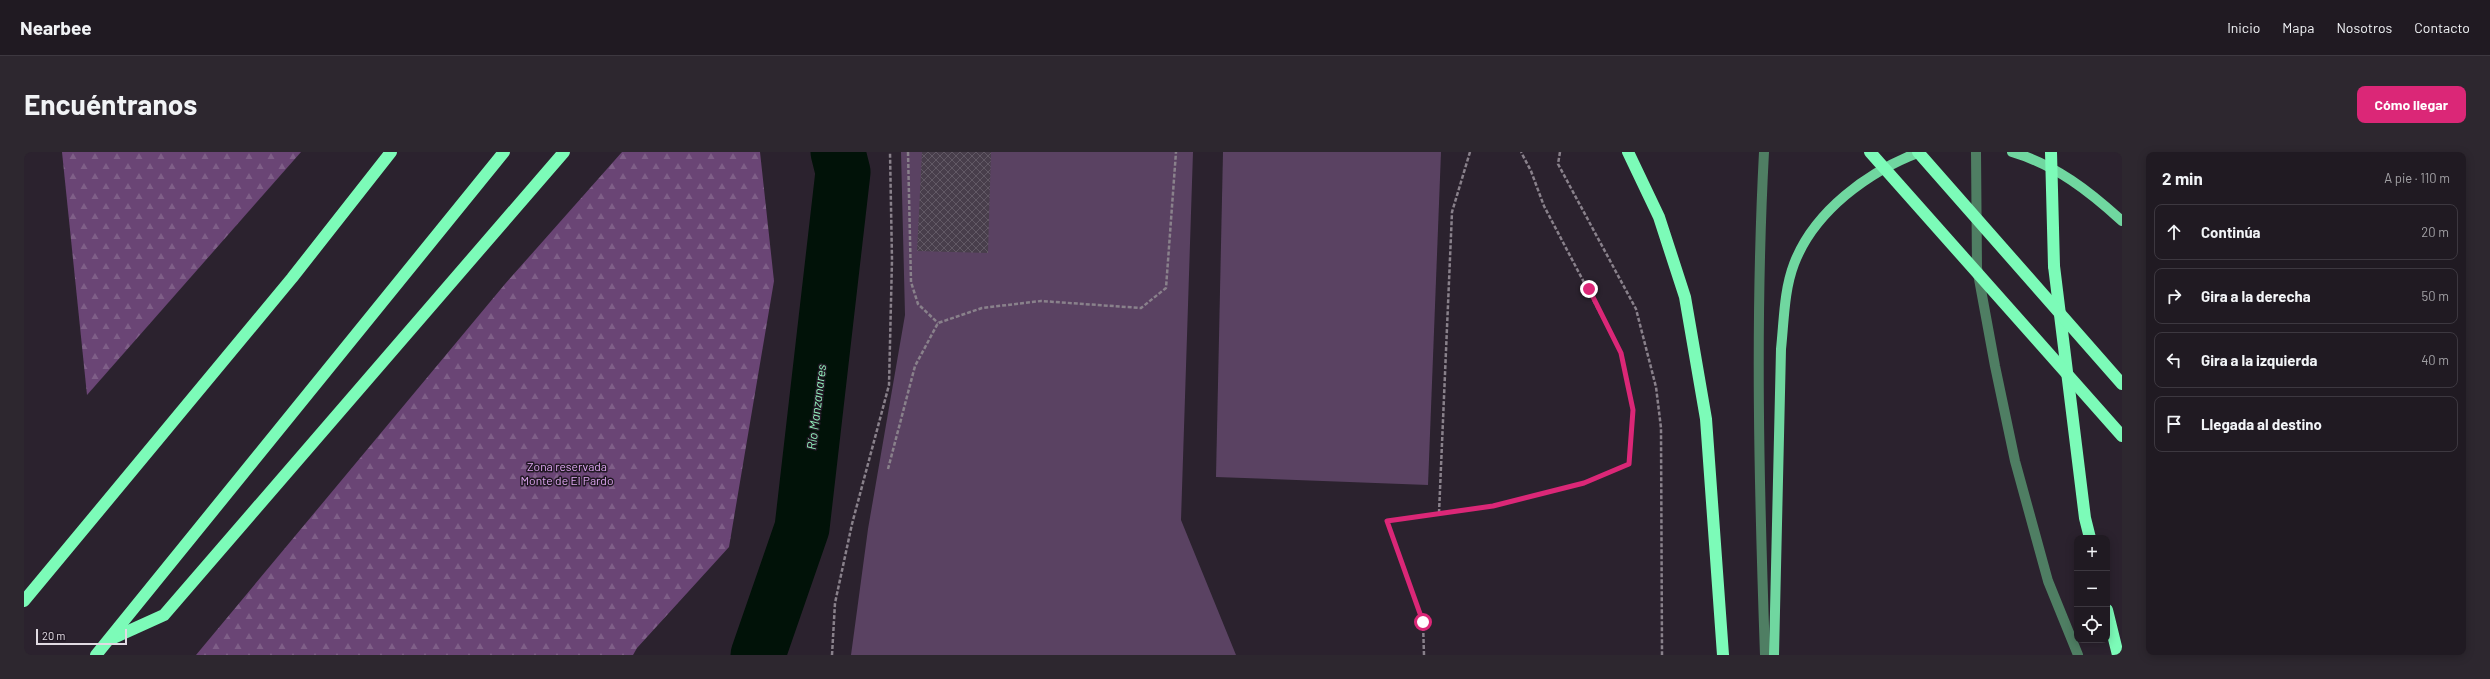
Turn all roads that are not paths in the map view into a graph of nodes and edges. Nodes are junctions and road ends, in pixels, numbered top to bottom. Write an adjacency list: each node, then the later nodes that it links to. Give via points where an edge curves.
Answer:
1 (391, 152): 15 (highway, via 292,278)
2 (504, 152): 17 (highway)
3 (564, 152): 17 (highway, via 164,615)
4 (1628, 152): 19 (highway, via 1659,217 1685,297 1706,419)
5 (1764, 152): 20 (street, via 1757,370)
6 (1870, 152): 13 (highway, bridge)
7 (1919, 152): 12 (highway, bridge); 21 (main road, via 1898,160 1839,202 1810,233 1794,265 1785,306 1781,349)
8 (1976, 152): 22 (street, via 1977,268 2015,461 2048,581)
9 (2012, 152): 11 (main road, via 2062,172)
10 (2051, 152): 14 (highway, bridge, via 2054,266 2085,518)
11 (2122, 222)
12 (2122, 384)
13 (2122, 436)
14 (2089, 535)
15 (24, 601)
16 (2110, 622): 23 (highway)
17 (111, 639): 18 (highway)
18 (96, 655)
19 (1723, 655)
20 (1765, 655)
21 (1774, 655)
22 (2078, 655)
23 (2118, 655)

